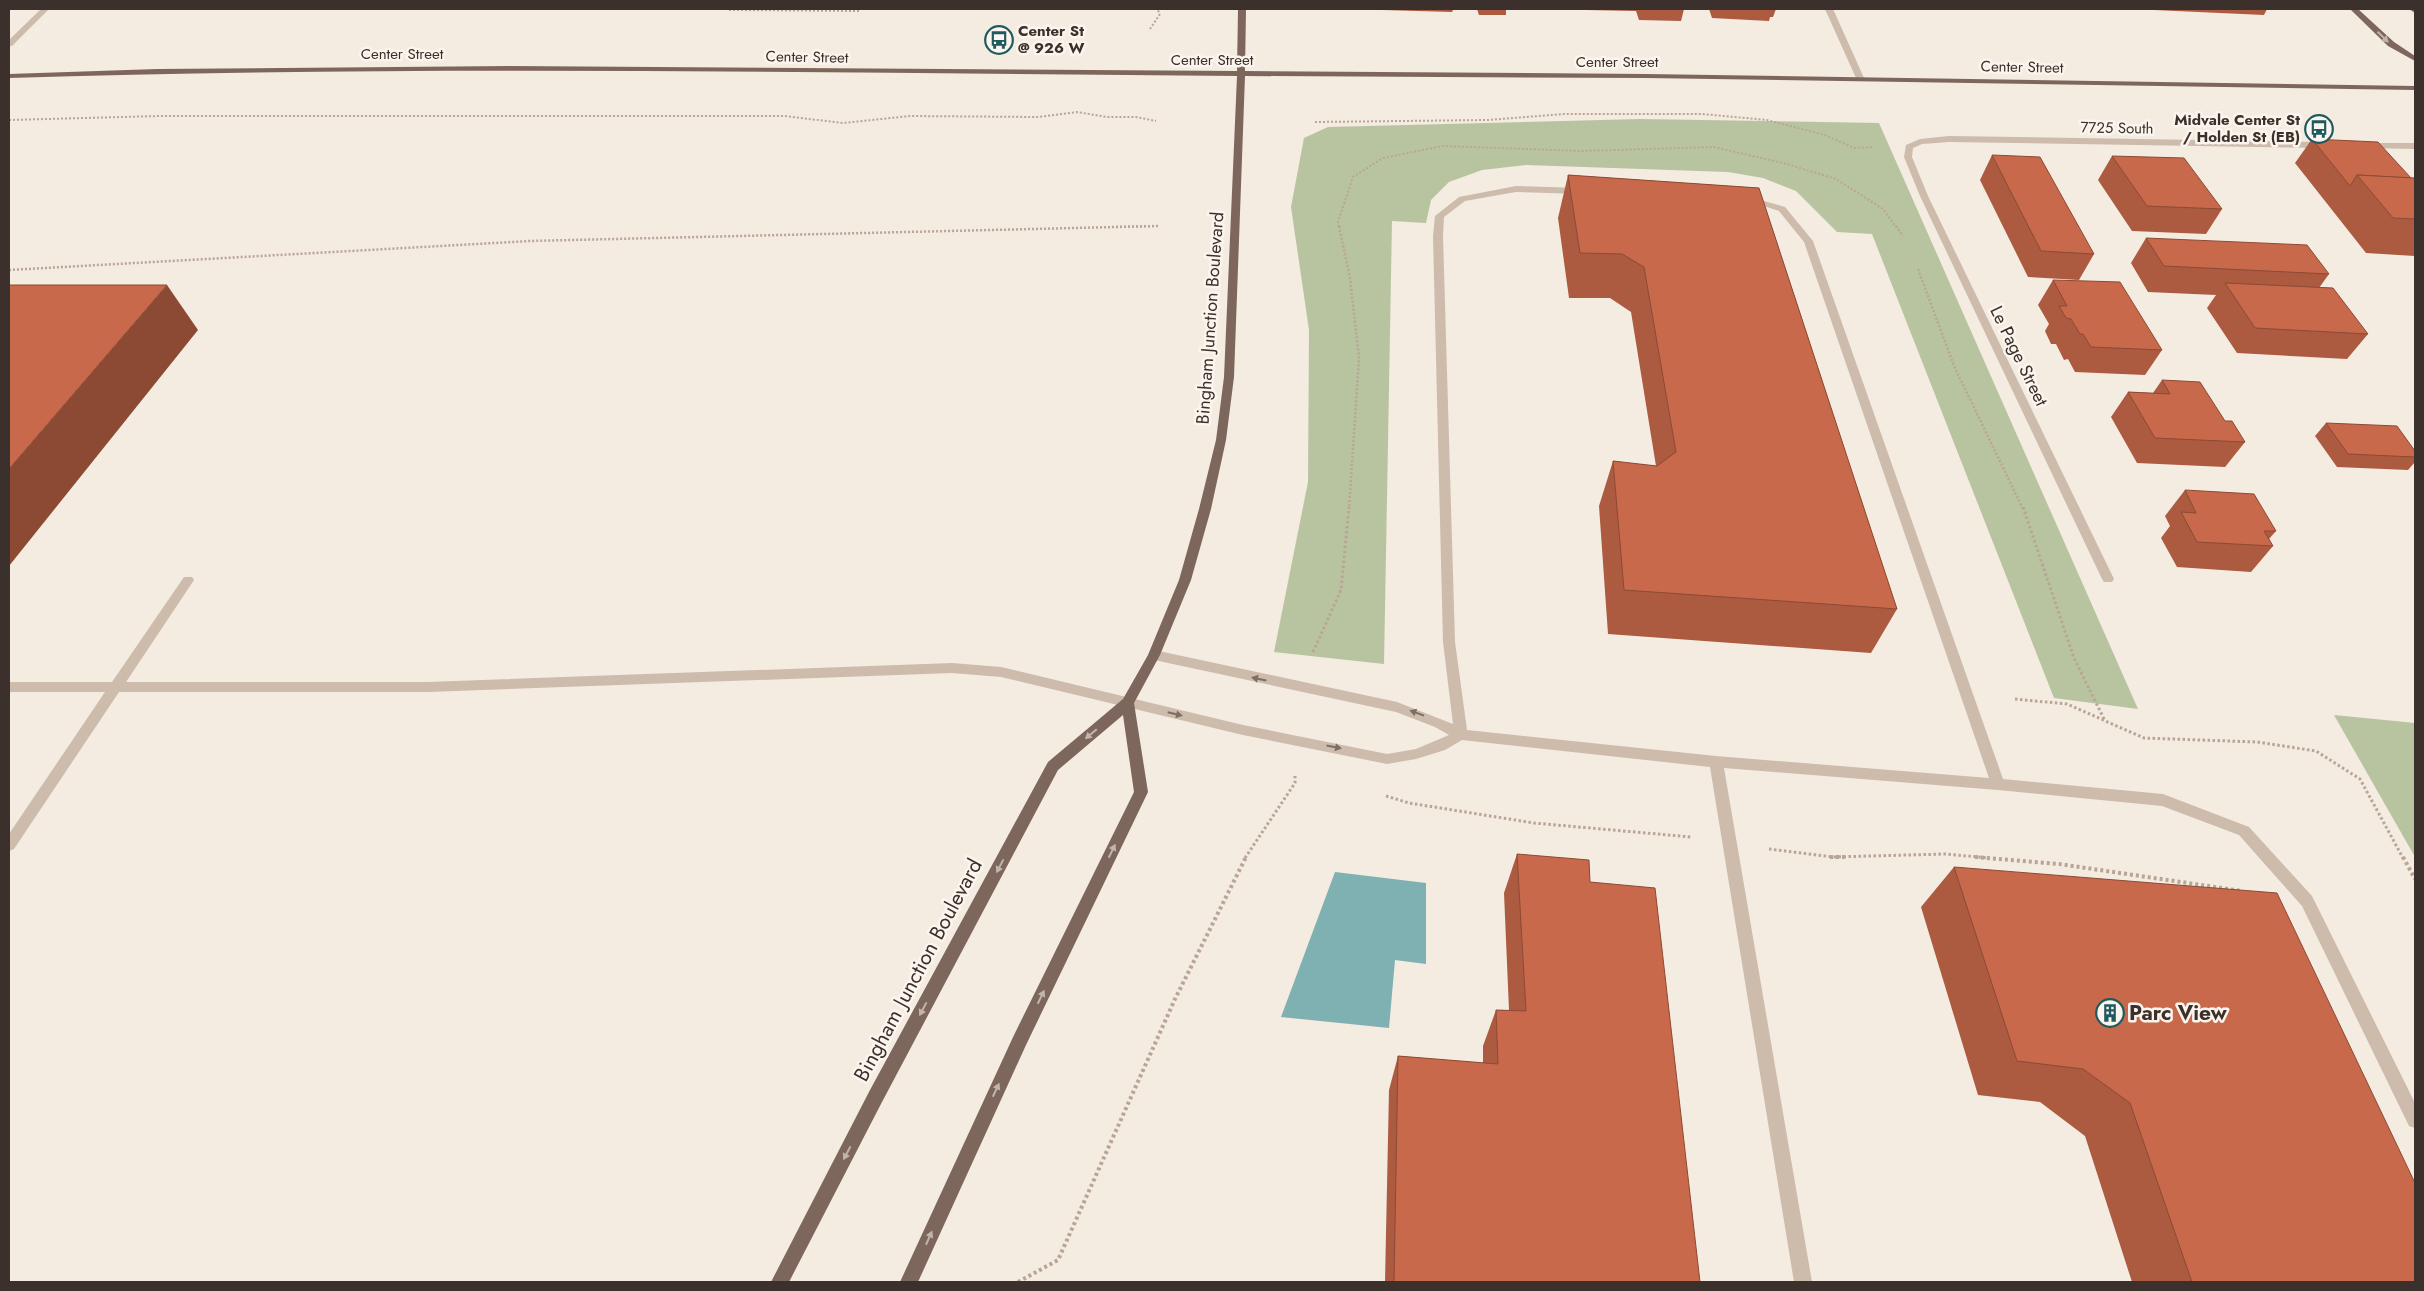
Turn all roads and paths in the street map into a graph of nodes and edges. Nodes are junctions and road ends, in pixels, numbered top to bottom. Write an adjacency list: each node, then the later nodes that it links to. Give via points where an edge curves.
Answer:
1 (45, 9): 9 (street)
2 (1157, 9): 8 (path, via 1160,14)
3 (1242, 9): 11 (main road, Bingham Junction Boulevard)
4 (1829, 9): 13 (street)
5 (2354, 9): 10 (main road, one-way to 10, via 2391,44)
6 (729, 10): 7 (path)
7 (859, 12)
8 (1150, 29)
9 (9, 44)
10 (2415, 59)
11 (1241, 74): 12 (main road, Center Street, via 354,68); 13 (main road, Center Street); 30 (main road, Bingham Junction Boulevard, via 1234,291 1221,440 1185,580)
12 (9, 76)
13 (1860, 78): 14 (main road, Center Street)
14 (2415, 88)
15 (9, 120): 16 (path, via 160,116 784,116 842,123 910,116 1038,117 1077,112)
16 (1156, 122)
17 (1315, 122): 21 (path, via 1488,120 1564,114 1702,114 1767,120 1825,135 1854,148)
18 (2336, 145): 21 (street, 7725 South, via 1949,139 1920,142)
19 (2356, 145): 20 (street)
20 (2415, 146)
21 (1909, 147): 28 (street, Le Page Street, via 1908,157 1924,196)
22 (1594, 191): 37 (street, via 1516,189 1462,199 1440,216 1449,642)
23 (1740, 197): 40 (street, via 1782,209 1808,241)
24 (1158, 226): 27 (path, via 530,241)
25 (1906, 241): 31 (path, via 1883,209 1836,179 1714,147 1581,151 1443,146 1383,158 1353,178 1338,222 1350,278 1359,358 1353,461 1341,590)
26 (1917, 267): 36 (path, via 1954,366 2027,516 2074,658)
27 (9, 270)
28 (2108, 578)
29 (188, 580): 33 (street)
30 (1154, 656): 35 (main road, Bingham Junction Boulevard); 37 (street, one-way to 30, via 1425,716 1397,707)
31 (1310, 660)
32 (9, 687): 33 (street)
33 (116, 687): 35 (street, via 428,687 952,668 1001,672); 42 (street)
34 (2015, 699): 36 (path, via 2067,704)
35 (1128, 703): 37 (street, one-way to 37, via 1387,759 1432,749); 47 (main road, Bingham Junction Boulevard, one-way to 47, via 1053,766); 48 (main road, one-way to 35, via 1020,1040 1141,792)
36 (2105, 721): 44 (path, via 2144,738 2257,742 2316,752 2360,779)
37 (1461, 735): 38 (street)
38 (1716, 762): 40 (street); 43 (street)
39 (1296, 767): 49 (path, via 1294,783 1249,850 1175,999 1058,1260)
40 (1998, 784): 45 (street, via 2163,800 2244,831)
41 (1381, 794): 43 (path, via 1409,804 1534,823 1678,834)
42 (9, 845)
43 (1729, 845): 45 (path, via 1834,857 1945,854 2059,864); 50 (street)
44 (2415, 879)
45 (2307, 901): 46 (street)
46 (2415, 1120)
47 (780, 1282)
48 (909, 1282)
49 (1018, 1282)
50 (1803, 1282)

